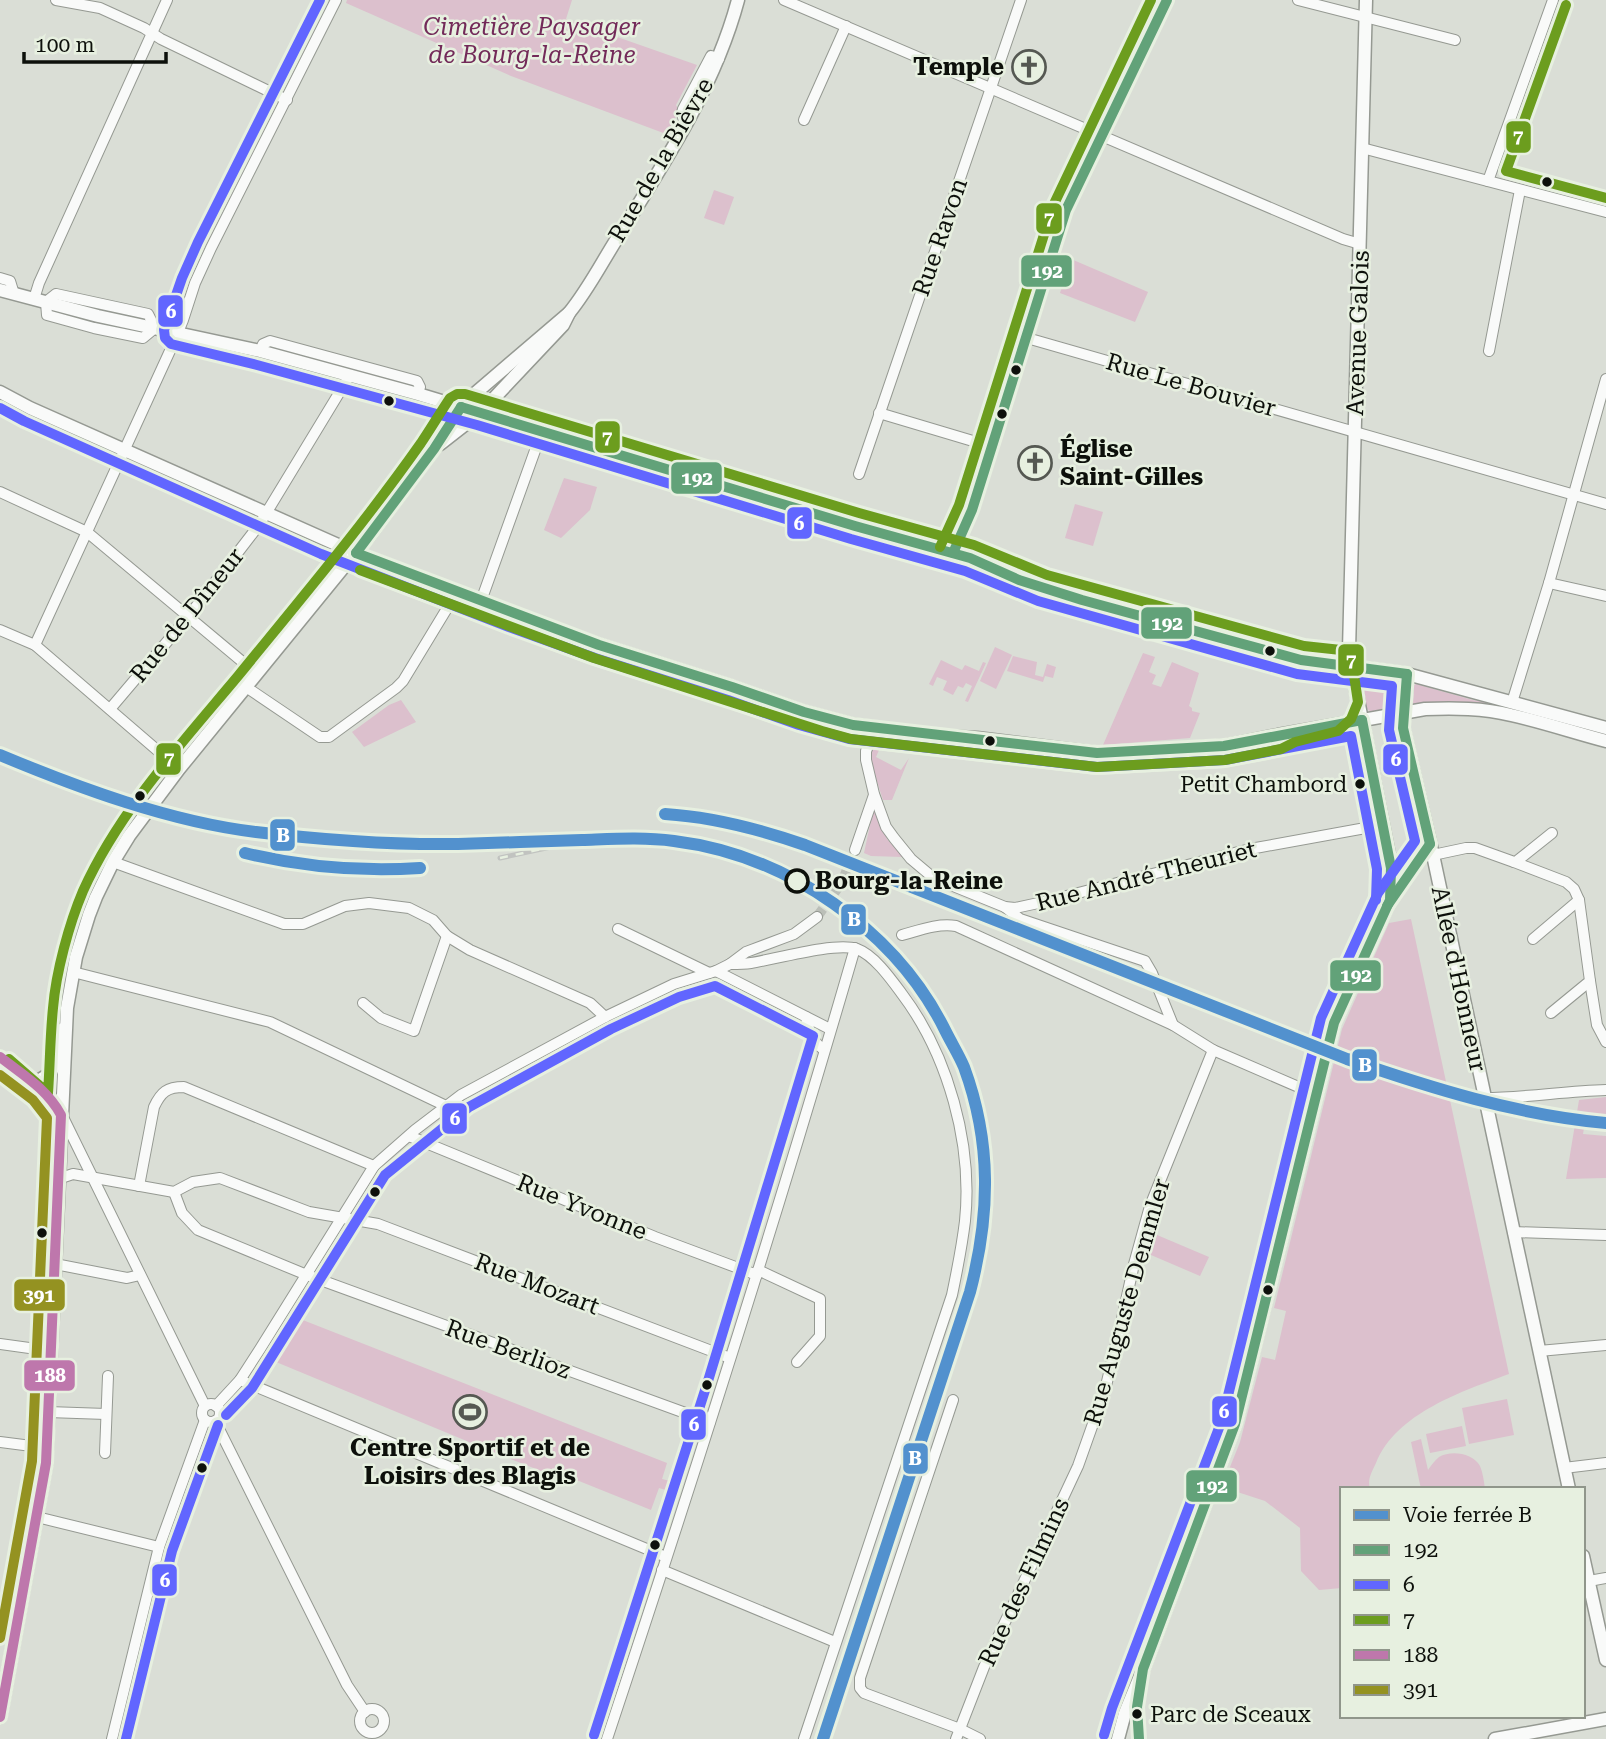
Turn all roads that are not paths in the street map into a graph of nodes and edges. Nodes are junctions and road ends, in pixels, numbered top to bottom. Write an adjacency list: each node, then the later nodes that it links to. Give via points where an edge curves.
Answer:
1 (56, 0): 13 (street, via 100,8)
2 (167, 0): 13 (street)
3 (336, 0): 16 (street)
4 (738, 0): 28 (main road, Rue de la Bièvre, via 706,88)
5 (784, 0): 12 (street)
6 (1021, 0): 15 (street, Rue Ravon)
7 (1167, 0): 18 (street)
8 (1298, 0): 11 (street)
9 (1366, 0): 11 (main road, Avenue Galois)
10 (1553, 0): 20 (street)
11 (1366, 18): 14 (street); 19 (main road, Avenue Galois)
12 (846, 26): 15 (street); 17 (street)
13 (152, 33): 16 (street); 27 (street, via 39,283)
14 (1455, 40)
15 (990, 88): 18 (street); 39 (street, Rue Ravon)
16 (286, 100): 29 (street, via 211,248)
17 (804, 120)
18 (1102, 136): 23 (street); 30 (street, via 1066,210)
19 (1362, 148): 20 (street); 23 (main road, Avenue Galois)
20 (1488, 181): 21 (street)
21 (1520, 190): 22 (street); 32 (street)
22 (1606, 212)
23 (1360, 244): 42 (main road, Avenue Galois)
24 (0, 278): 26 (street, via 10,281)
25 (0, 290): 26 (main road)
26 (14, 294): 27 (main road)
27 (40, 301): 29 (main road)
28 (569, 313): 37 (main road, Rue de la Bièvre); 38 (main road, Rue de la Bièvre, via 564,325)
29 (178, 332): 31 (main road); 45 (street)
30 (1027, 338): 42 (street, Rue Le Bouvier); 43 (street)
31 (260, 351): 33 (main road); 36 (street, via 267,341 294,347 417,381)
32 (1489, 351)
33 (349, 375): 36 (main road); 51 (street, Rue de Dîneur)
34 (1606, 379): 49 (street)
35 (0, 392): 45 (main road)
36 (418, 394): 37 (main road)
37 (461, 407): 38 (main road); 44 (main road, Rue de la Bièvre)
38 (481, 412): 40 (main road); 44 (main road, Rue de la Bièvre)
39 (879, 413): 43 (street); 47 (street, Rue Ravon)
40 (516, 423): 41 (main road); 46 (street, via 519,411 638,447)
41 (542, 431): 46 (main road); 58 (street)
42 (1355, 432): 49 (street, Rue Le Bouvier); 62 (main road, Avenue Galois)
43 (993, 447): 54 (street)
44 (434, 449): 53 (main road)
45 (125, 450): 51 (main road); 52 (street)
46 (638, 459): 54 (main road)
47 (859, 474)
48 (0, 492): 52 (street)
49 (1573, 494): 50 (street, Rue Le Bouvier); 55 (street)
50 (1606, 503)
51 (266, 514): 53 (main road); 59 (street, Rue de Dîneur)
52 (87, 531): 59 (street); 61 (street)
53 (356, 553): 56 (main road); 63 (main road)
54 (953, 553): 62 (main road, via 1072,597 1301,660)
55 (1549, 583): 57 (street); 66 (street)
56 (457, 592): 58 (main road); 65 (street, via 403,681 329,737 320,737)
57 (1606, 596)
58 (481, 601): 70 (main road, via 804,712)
59 (188, 617): 63 (street); 67 (street, Rue de Dîneur)
60 (0, 630): 61 (street)
61 (35, 645): 67 (street)
62 (1351, 665): 64 (main road); 69 (main road, Avenue Galois)
63 (257, 674): 65 (main road)
64 (1407, 674): 66 (main road); 68 (main road, Allée d'Honneur)
65 (246, 687): 73 (main road)
66 (1511, 702): 71 (main road)
67 (110, 709): 73 (street)
68 (1404, 712): 69 (main road); 72 (main road, via 1481,710); 78 (main road, Allée d'Honneur, via 1403,728)
69 (1362, 720): 70 (main road, via 1224,746 1097,753); 75 (main road, Avenue Galois)
70 (876, 728): 74 (street, Rue André Theuriet, via 866,751)
71 (1606, 728)
72 (1606, 741)
73 (178, 769): 79 (main road)
74 (874, 794): 77 (street); 83 (street, Rue André Theuriet, via 886,827 922,870)
75 (1382, 825): 81 (main road, Avenue Galois, via 1391,869); 83 (street, Rue André Theuriet, via 1250,849 1043,902)
76 (1552, 834): 80 (street)
77 (855, 850)
78 (1431, 850): 80 (street, via 1475,849); 81 (street); 109 (main road, Allée d'Honneur)
79 (113, 862): 87 (street, via 284,924 303,924 345,906 388,904 410,908 433,920); 91 (main road, via 89,915)
80 (1514, 862): 82 (street, via 1566,882)
81 (1390, 900): 108 (main road, via 1334,1023)
82 (1579, 900): 88 (street); 93 (street)
83 (1005, 907): 99 (street, via 1020,919 1145,961)
84 (817, 917): 90 (street, via 794,934 746,952)
85 (618, 929): 92 (street)
86 (902, 935): 99 (street, via 956,926)
87 (447, 936): 94 (street, via 414,1031 381,1018); 96 (street, via 590,1003)
88 (1533, 939)
89 (855, 948): 90 (street); 100 (street); 153 (street, via 886,973 910,1005 945,1072 961,1137 966,1191 952,1295)
90 (730, 964): 92 (street)
91 (73, 972): 98 (main road); 110 (street, via 270,1022)
92 (713, 972): 96 (street, via 674,984); 97 (street)
93 (1590, 981): 95 (street); 101 (street, via 1597,1025)
94 (363, 1003)
95 (1551, 1013)
96 (605, 1017): 110 (street)
97 (806, 1017): 100 (street); 102 (street, via 814,1042)
98 (66, 1023): 106 (main road, via 51,1073); 111 (main road)
99 (1172, 1025): 103 (street)
100 (830, 1029): 102 (street)
101 (1606, 1042)
102 (824, 1050): 122 (street)
103 (1213, 1050): 108 (street); 139 (street, Rue Auguste Demmler, via 1150,1206 1110,1372)
104 (0, 1057): 106 (street)
105 (0, 1070): 111 (street, via 52,1115)
106 (33, 1084): 111 (street, via 57,1105)
107 (1606, 1090): 109 (street)
108 (1317, 1095): 155 (main road, via 1234,1424)
109 (1484, 1098): 119 (main road, Allée d'Honneur)
110 (446, 1106): 112 (street)
111 (61, 1115): 114 (street); 115 (main road)
112 (409, 1136): 113 (street); 122 (street, Rue Yvonne, via 655,1237)
113 (374, 1166): 116 (street, via 184,1087 172,1087 159,1096 154,1107); 118 (street)
114 (91, 1177): 115 (street, via 73,1174); 116 (street); 123 (street)
115 (58, 1179): 121 (main road)
116 (139, 1186): 117 (street)
117 (174, 1192): 118 (street, Rue Mozart, via 193,1182 220,1178 309,1212); 124 (street, Rue Berlioz, via 182,1213 198,1230)
118 (342, 1217): 124 (street); 129 (street, Rue Mozart, via 378,1224)
119 (1513, 1231): 120 (street); 128 (main road, Allée d'Honneur)
120 (1606, 1235)
121 (55, 1264): 123 (street, via 127,1278); 127 (main road)
122 (757, 1273): 129 (street); 130 (street, Rue Yvonne, via 820,1299 820,1336)
123 (140, 1275): 134 (street)
124 (307, 1275): 132 (street); 138 (street, Rue Berlioz)
125 (0, 1344): 127 (street)
126 (1606, 1345): 128 (street)
127 (51, 1351): 135 (main road)
128 (1539, 1351): 144 (main road, Allée d'Honneur)
129 (730, 1358): 138 (street)
130 (797, 1362)
131 (108, 1376): 136 (street)
132 (240, 1380): 134 (street); 148 (street)
133 (953, 1400): 162 (street, via 860,1688)
134 (211, 1406): 137 (street, via 202,1413); 137 (street, via 220,1412 219,1418)
135 (48, 1412): 136 (street); 141 (main road)
136 (106, 1414): 142 (street)
137 (210, 1420): 147 (street); 156 (street)
138 (710, 1422): 148 (street)
139 (1088, 1436): 162 (street, Rue des Filmins)
140 (0, 1442): 141 (street)
141 (47, 1448): 146 (main road)
142 (105, 1453)
143 (1606, 1463): 144 (street)
144 (1564, 1468): 145 (main road, Allée d'Honneur)
145 (1569, 1487)
146 (37, 1517): 147 (street); 158 (main road)
147 (159, 1547): 165 (street)
148 (666, 1557): 150 (street)
149 (1585, 1566): 152 (main road)
150 (662, 1570): 153 (street); 166 (street)
151 (1606, 1578): 152 (street)
152 (1588, 1581): 154 (main road)
153 (835, 1642): 167 (street)
154 (1606, 1660)
155 (1143, 1669): 169 (main road); 170 (street, via 1137,1707)
156 (365, 1712): 163 (street, via 360,1719 364,1730); 163 (street, via 382,1714)
157 (1606, 1712): 159 (main road)
158 (0, 1717)
159 (1585, 1717)
160 (1582, 1718): 164 (main road)
161 (1606, 1719): 164 (main road)
162 (958, 1734): 168 (street)
163 (381, 1735)
164 (1514, 1735): 171 (main road)
165 (112, 1739)
166 (607, 1739)
167 (804, 1739)
168 (980, 1739)
169 (1118, 1739)
170 (1139, 1739)
171 (1495, 1739)

